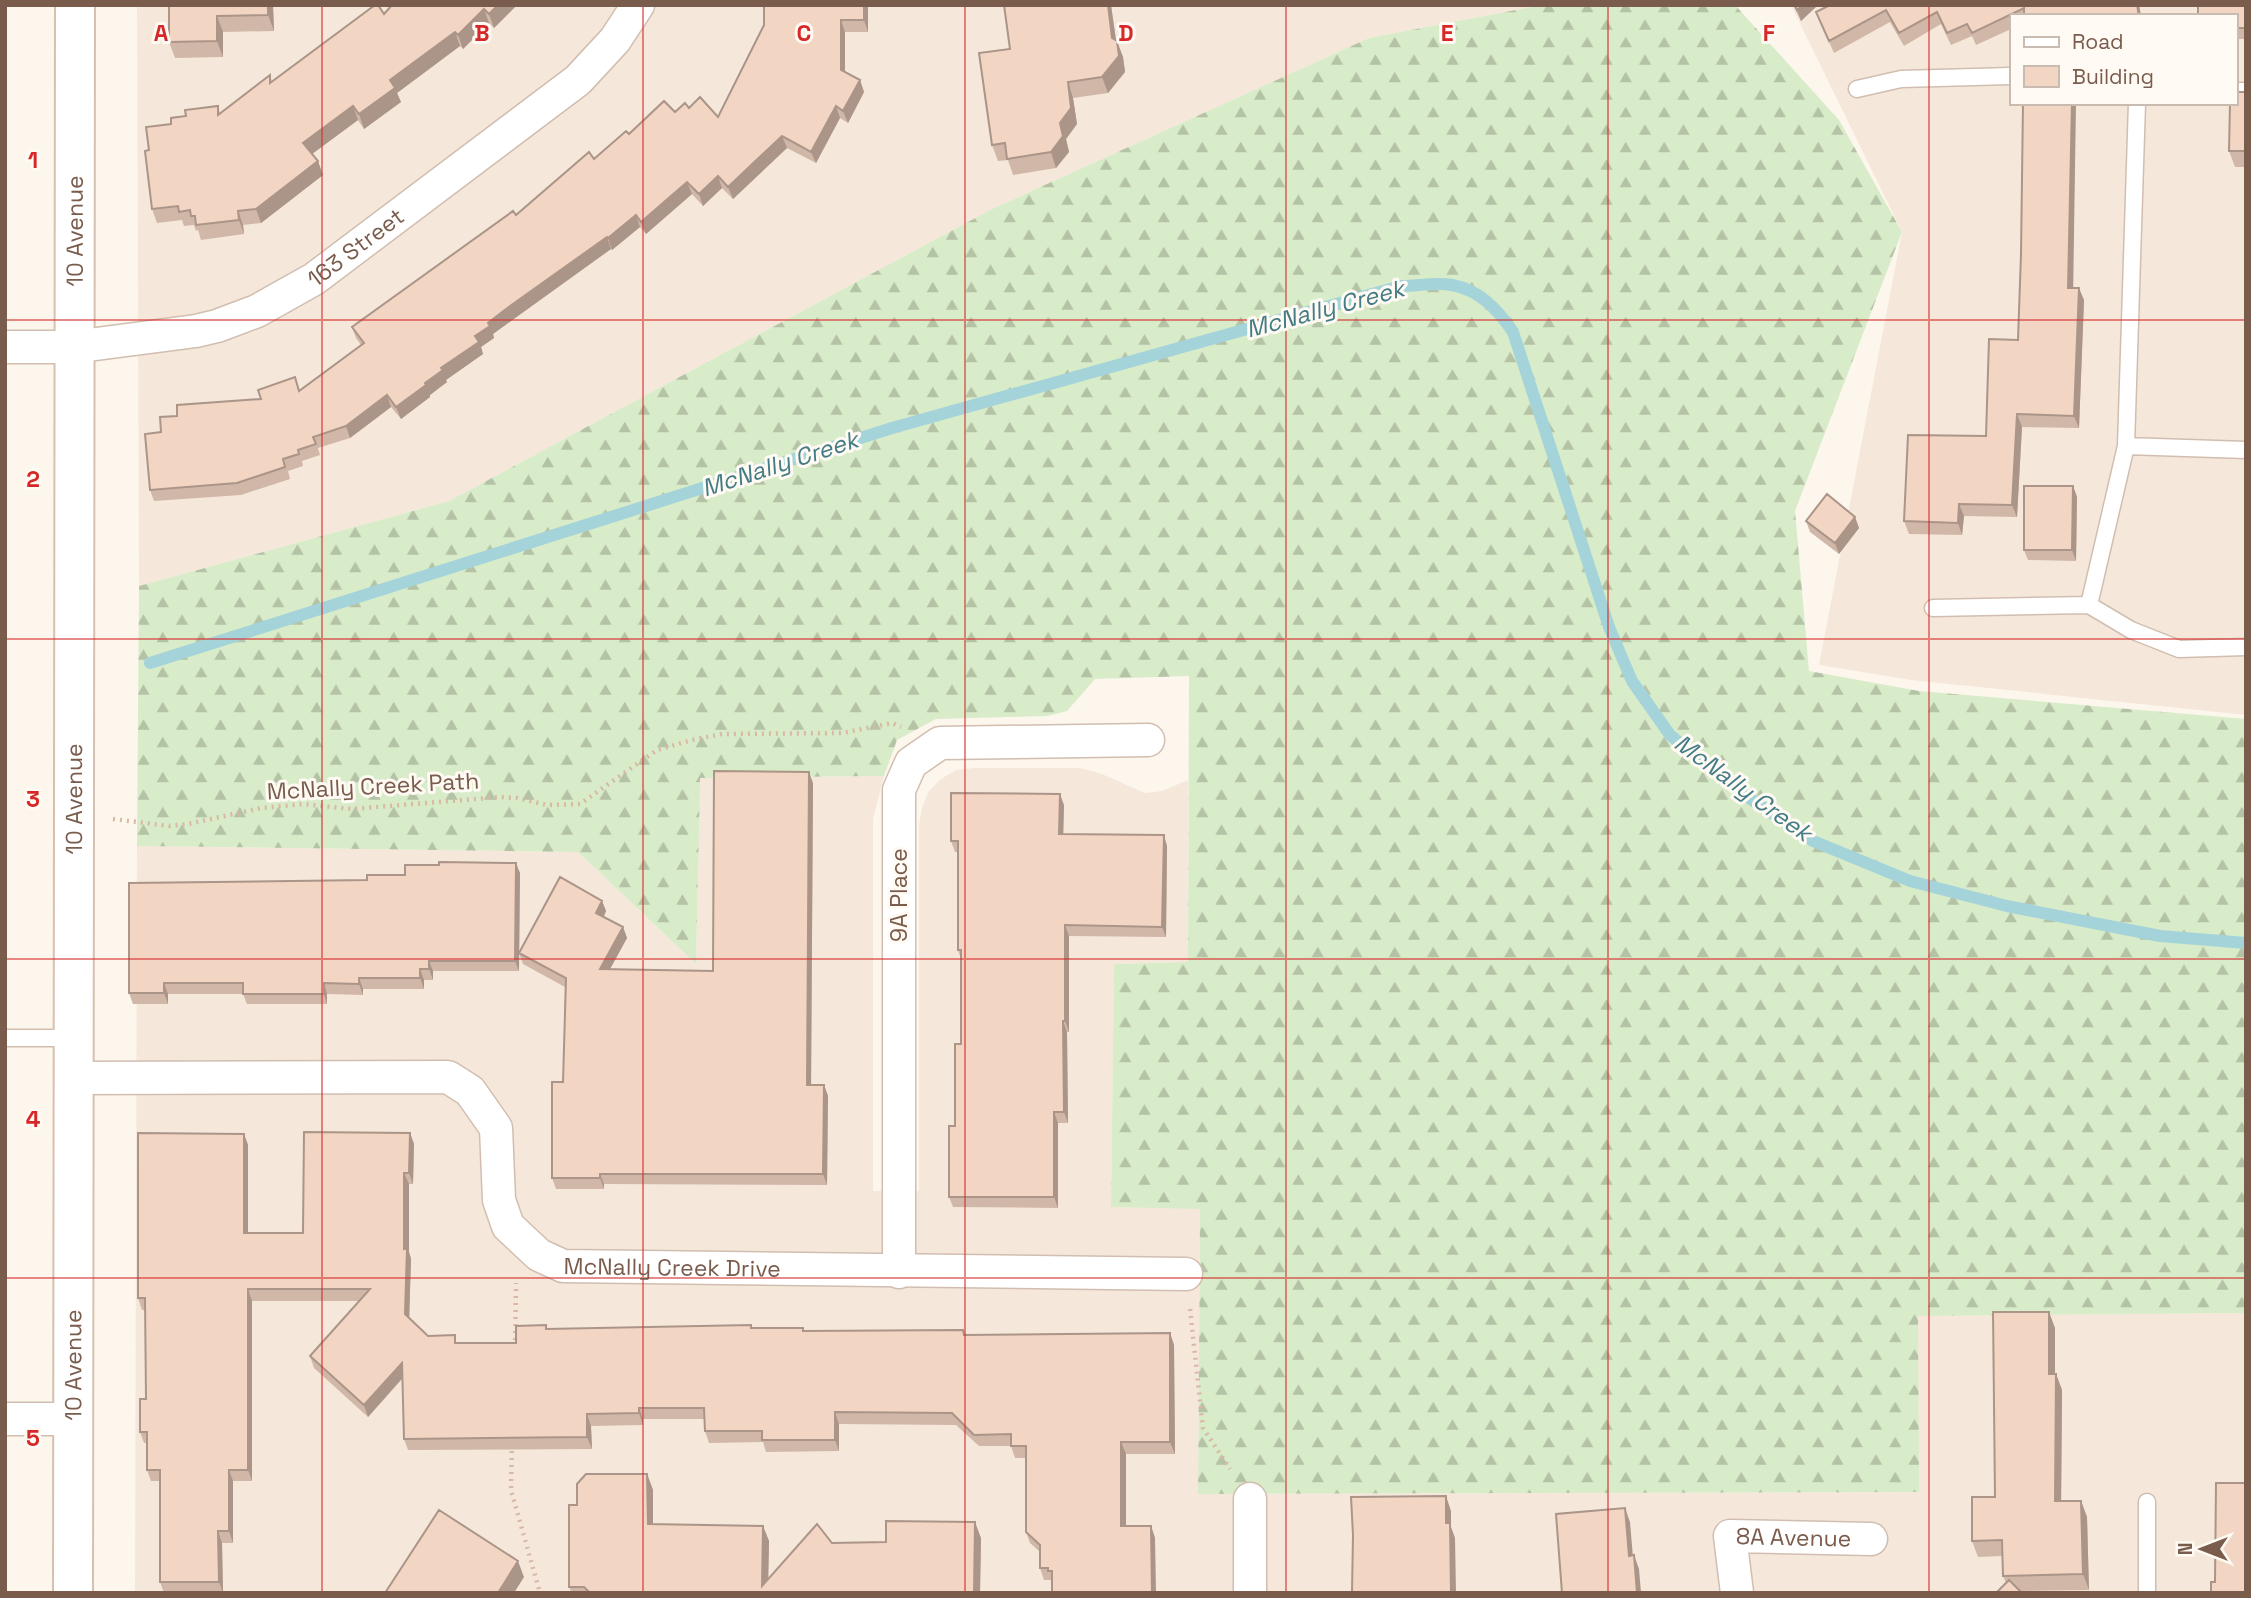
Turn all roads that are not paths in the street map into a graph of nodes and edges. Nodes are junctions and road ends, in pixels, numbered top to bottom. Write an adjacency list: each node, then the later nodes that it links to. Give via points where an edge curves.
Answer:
1 (75, 5): 7 (street, 10 Avenue)
2 (638, 5): 7 (street, 163 Street, via 615,40 578,80 296,291 217,326)
3 (2010, 76): 4 (lane, via 1901,79)
4 (1857, 89)
5 (2137, 105): 8 (lane)
6 (5, 347): 7 (street, 163 Street)
7 (73, 347): 15 (street, 10 Avenue)
8 (2126, 446): 9 (lane); 10 (lane)
9 (2246, 450)
10 (2089, 606): 11 (lane); 12 (lane, via 2131,630 2179,649)
11 (1933, 608)
12 (2246, 648)
13 (1148, 740): 17 (street, 9A Place, via 940,743 911,763 899,790)
14 (5, 1038): 15 (lane)
15 (72, 1038): 16 (street, 10 Avenue)
16 (73, 1078): 17 (street, McNally Creek Drive, via 448,1077 470,1091 496,1128 499,1200 508,1226 539,1255 564,1266); 20 (street, 10 Avenue)
17 (900, 1272): 18 (street, McNally Creek Drive)
18 (1186, 1275)
19 (5, 1419): 20 (street)
20 (73, 1419): 24 (street, 10 Avenue)
21 (1250, 1499): 25 (street)
22 (2147, 1502): 27 (lane)
23 (1871, 1539): 26 (street, 8A Avenue, via 1730,1536)
24 (73, 1593)
25 (1250, 1593)
26 (1737, 1593)
27 (2147, 1593)

